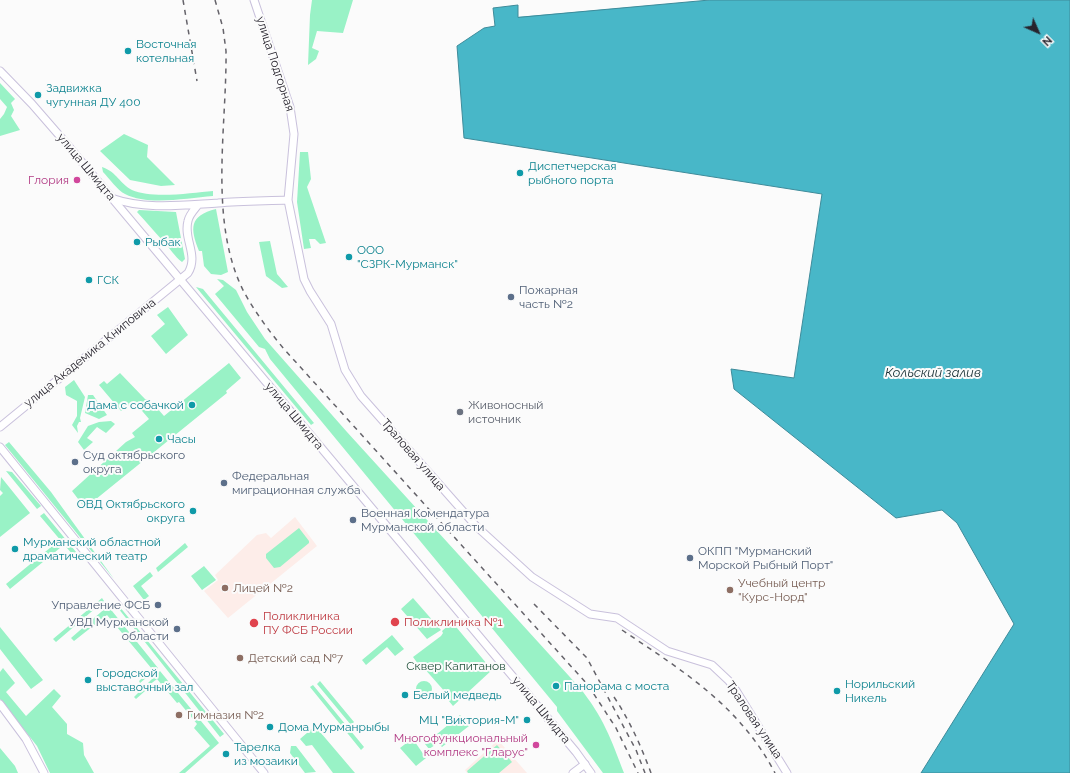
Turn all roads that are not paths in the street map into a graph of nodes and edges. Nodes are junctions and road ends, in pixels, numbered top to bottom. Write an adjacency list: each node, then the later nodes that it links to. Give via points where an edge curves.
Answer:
1 (254, 0): 4 (main road, улица Подгорная, via 284,85 292,119 294,134)
2 (0, 71): 3 (main road, улица Шмидта, via 32,104)
3 (111, 198): 5 (main road, via 143,205); 6 (main road, улица Шмидта)
4 (288, 200): 5 (main road); 15 (main road, Траловая улица, via 307,285 335,330 345,370 352,383 386,425 476,526 532,577 590,614 617,618 667,651 712,665 737,692)
5 (198, 205): 6 (main road, улица Академика Книповича, via 187,223 193,262 188,273)
6 (180, 280): 7 (main road, улица Академика Книповича); 10 (main road, улица Шмидта)
7 (0, 427)
8 (0, 447): 12 (main road)
9 (0, 704): 11 (main road, via 26,739)
10 (585, 764): 13 (main road); 14 (main road, улица Шмидта)
11 (44, 773)
12 (264, 773)
13 (574, 773)
14 (591, 773)
15 (787, 773)

